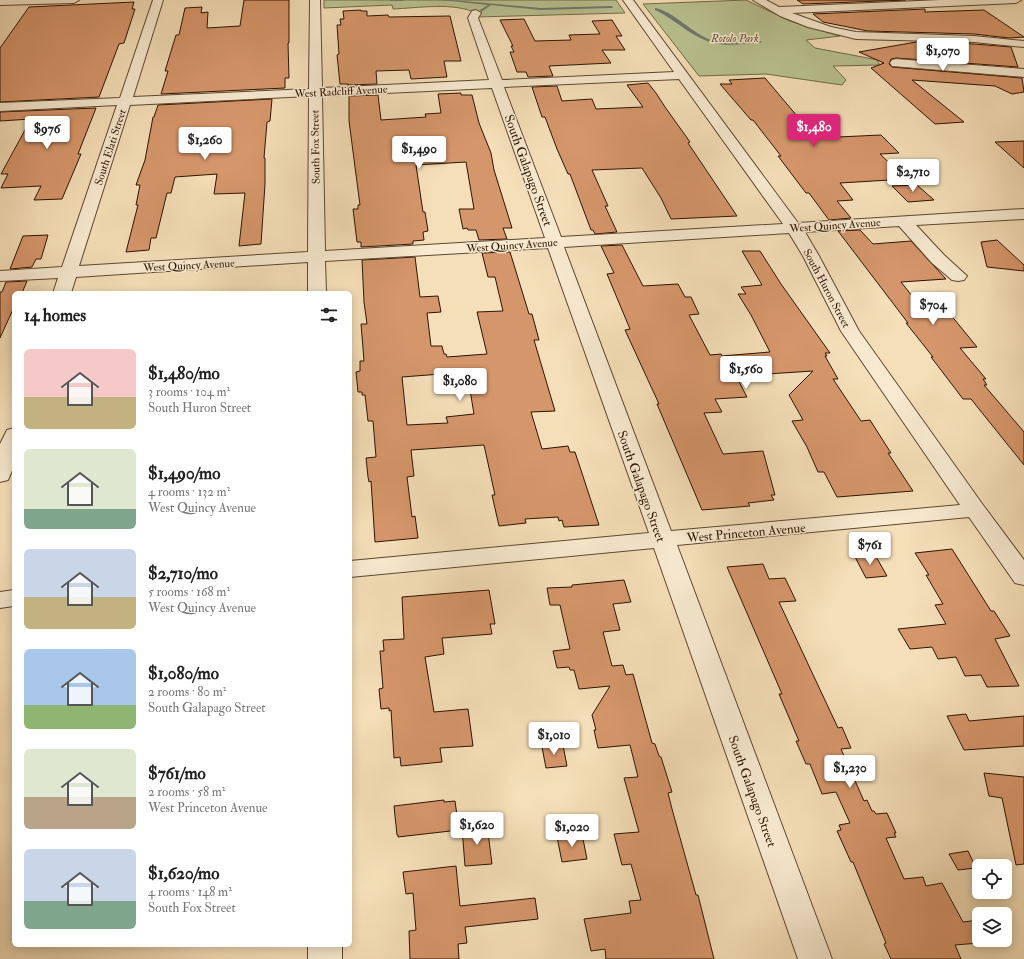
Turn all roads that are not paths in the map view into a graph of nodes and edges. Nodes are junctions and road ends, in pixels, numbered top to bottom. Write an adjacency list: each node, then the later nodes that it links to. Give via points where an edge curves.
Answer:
1 (74, 0): 7 (street)
2 (158, 0): 16 (street, South Elati Street)
3 (315, 0): 15 (street, South Fox Street)
4 (628, 0): 13 (street, South Huron Street)
5 (758, 0): 8 (street)
6 (1016, 0): 8 (street)
7 (2, 3)
8 (776, 10): 10 (street, via 810,24 859,36 974,39)
9 (476, 13): 14 (street, South Galapago Street, via 474,18)
10 (1024, 44)
11 (896, 63): 12 (street)
12 (1024, 73)
13 (683, 74): 14 (street, West Radcliff Avenue); 20 (street, South Huron Street)
14 (498, 83): 15 (street, West Radcliff Avenue); 21 (street, South Galapago Street)
15 (315, 92): 16 (street, West Radcliff Avenue); 22 (street, South Fox Street)
16 (125, 101): 17 (street, West Radcliff Avenue); 23 (street, South Elati Street)
17 (0, 107)
18 (1024, 214): 19 (street, West Quincy Avenue)
19 (903, 221): 20 (street, West Quincy Avenue); 25 (street, via 938,259)
20 (794, 228): 21 (street, West Quincy Avenue); 30 (street, South Huron Street, via 850,331)
21 (554, 242): 22 (street, West Quincy Avenue); 31 (street, South Galapago Street)
22 (317, 257): 23 (street, West Quincy Avenue); 27 (street, South Fox Street)
23 (69, 272): 24 (street, West Quincy Avenue); 26 (street, South Elati Street)
24 (0, 276)
25 (958, 276)
26 (63, 291)
27 (317, 291)
28 (12, 440): 29 (street)
29 (0, 476)
30 (975, 510): 31 (street, West Princeton Avenue); 33 (street, South Huron Street)
31 (662, 540): 32 (street, West Princeton Avenue); 38 (street, South Galapago Street)
32 (352, 569)
33 (1024, 577)
34 (12, 598): 35 (street)
35 (0, 600)
36 (325, 947): 37 (street)
37 (325, 959)
38 (815, 959)

